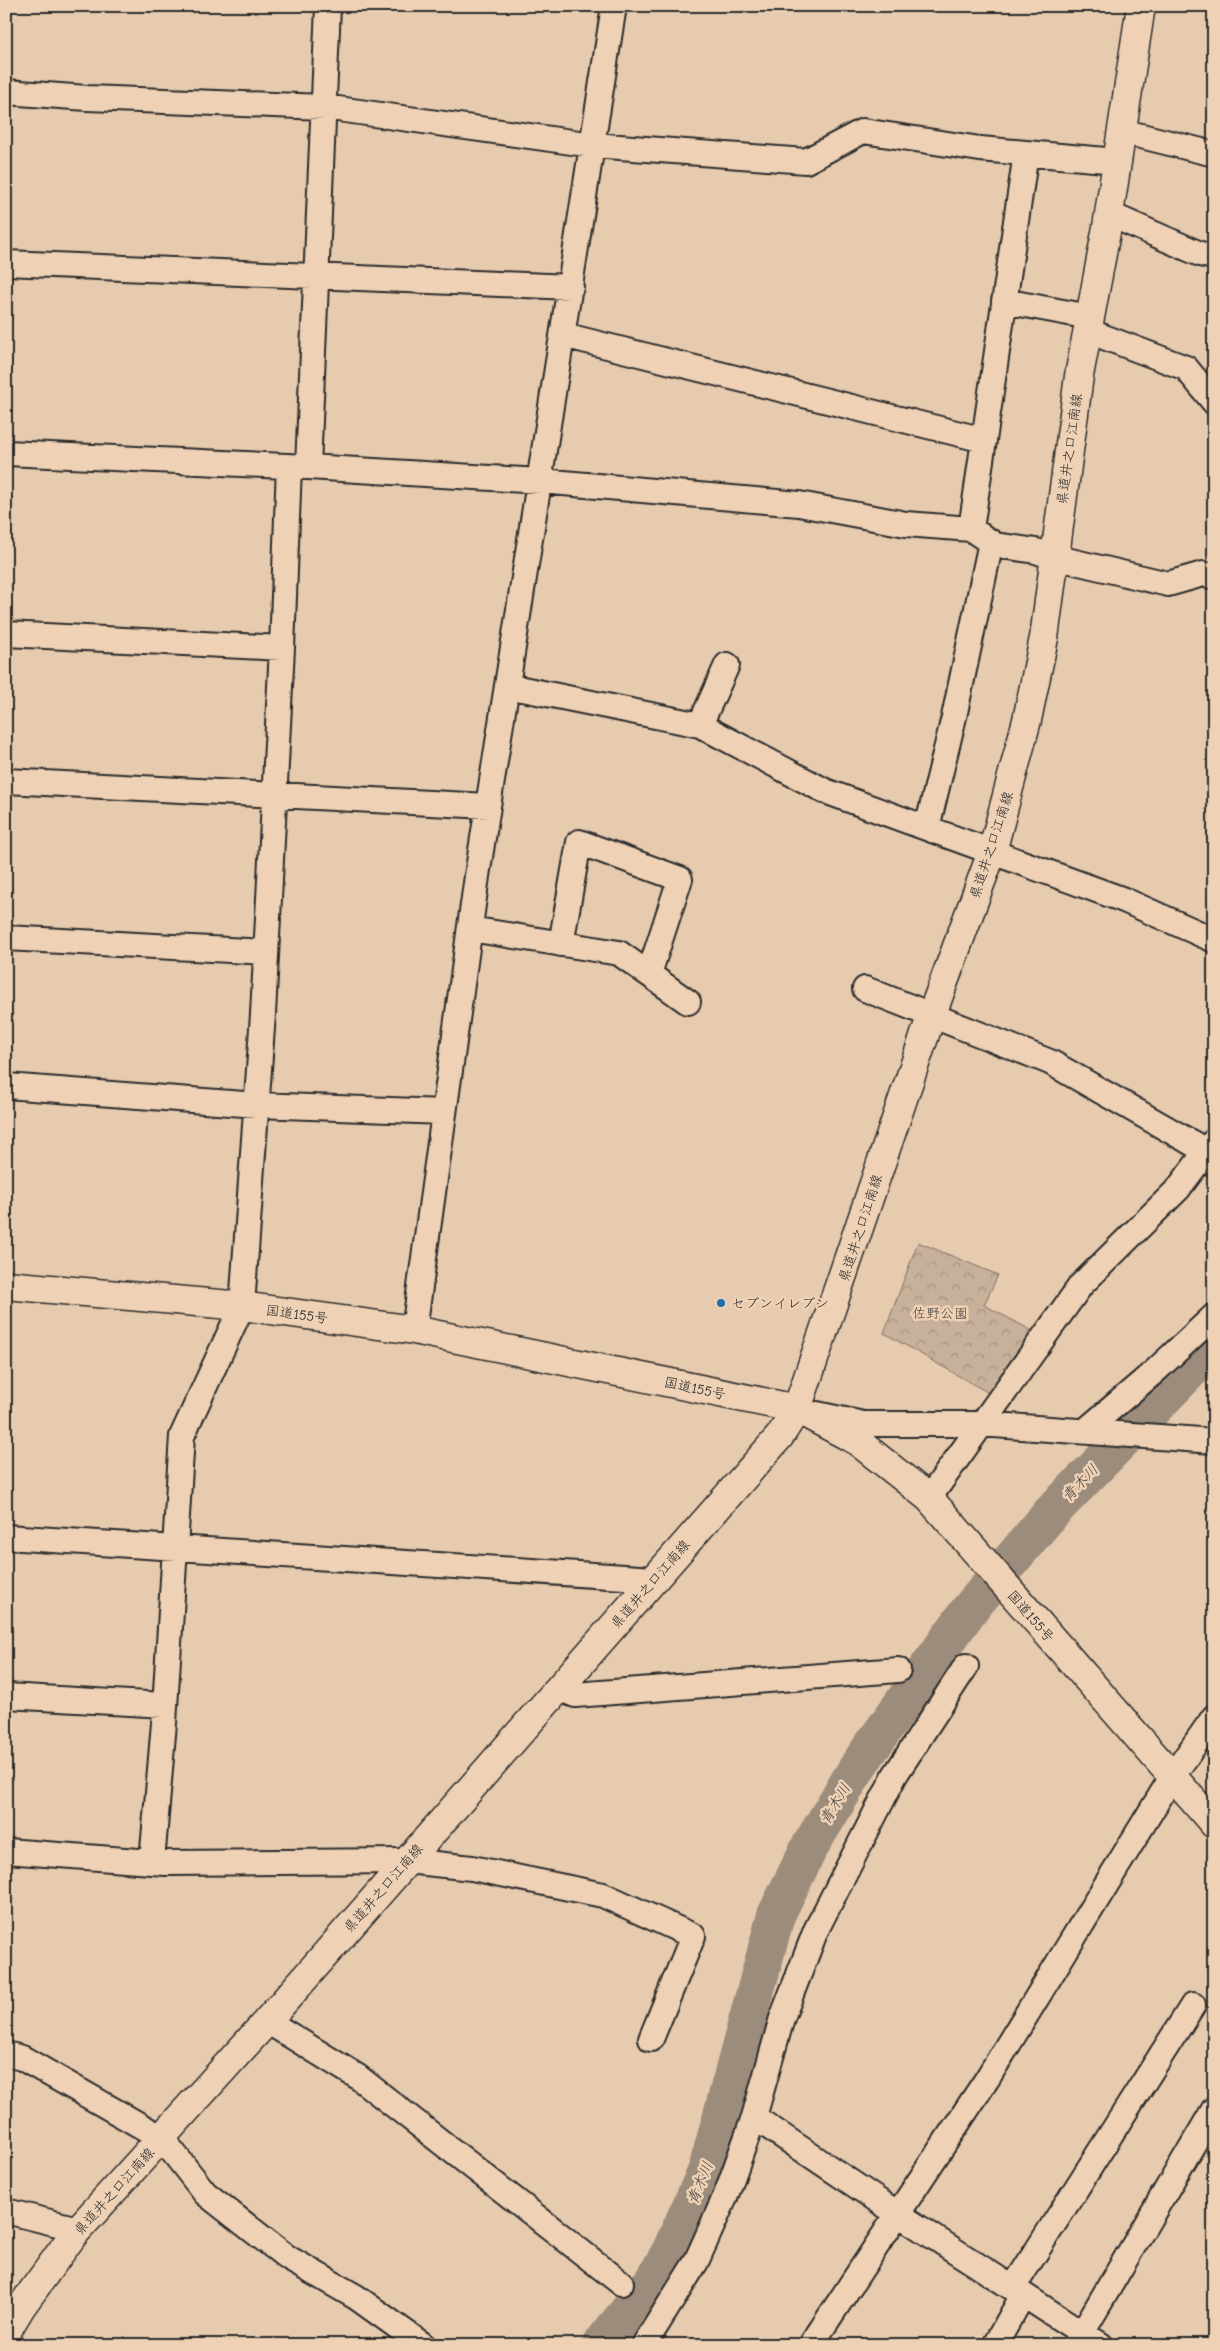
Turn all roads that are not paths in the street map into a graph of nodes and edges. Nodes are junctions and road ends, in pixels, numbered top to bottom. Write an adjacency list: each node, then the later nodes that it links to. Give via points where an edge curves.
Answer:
1 (328, 6): 5 (street)
2 (614, 6): 7 (street)
3 (1141, 6): 6 (main road, 県道井之口江南線)
4 (6, 92): 5 (street)
5 (324, 107): 7 (street); 14 (street)
6 (1121, 131): 9 (street); 10 (main road, 県道井之口江南線)
7 (594, 144): 8 (street, via 806,161 863,131); 15 (street)
8 (1026, 153): 10 (street); 16 (street)
9 (1214, 154)
10 (1117, 161): 11 (main road, 県道井之口江南線)
11 (1109, 214): 12 (street, via 1200,254); 17 (main road, 県道井之口江南線)
12 (1214, 257)
13 (6, 263): 14 (street)
14 (316, 276): 15 (street); 22 (street)
15 (571, 286): 18 (street)
16 (1004, 301): 17 (street); 20 (street)
17 (1089, 324): 19 (street, via 1186,368); 26 (main road, 県道井之口江南線)
18 (563, 335): 20 (street); 23 (street)
19 (1214, 402)
20 (984, 440): 24 (street)
21 (6, 453): 22 (street)
22 (299, 466): 23 (street); 29 (street)
23 (541, 481): 24 (street, via 799,504 906,524); 31 (street)
24 (971, 529): 25 (street)
25 (991, 542): 26 (street); 36 (street)
26 (1054, 557): 27 (street, via 1168,584 1204,574); 37 (main road, 県道井之口江南線, via 1044,638 1027,720)
27 (1214, 577)
28 (6, 634): 29 (street)
29 (282, 648): 34 (street)
30 (727, 665): 32 (street)
31 (508, 686): 32 (street); 35 (street)
32 (700, 725): 36 (street, via 825,791)
33 (6, 781): 34 (street)
34 (274, 794): 35 (street); 42 (street)
35 (488, 806): 38 (street)
36 (927, 828): 37 (street)
37 (992, 852): 40 (street, via 1124,900); 46 (main road, 県道井之口江南線)
38 (470, 930): 41 (street); 49 (street)
39 (6, 938): 42 (street)
40 (1214, 940)
41 (561, 944): 43 (street, via 619,953); 43 (street, via 579,842 680,878)
42 (266, 952): 48 (street)
43 (650, 974): 45 (street)
44 (865, 989): 46 (street)
45 (688, 1002)
46 (932, 1014): 50 (street, via 1050,1062); 55 (main road, 県道井之口江南線)
47 (6, 1086): 48 (street)
48 (257, 1105): 49 (street); 52 (street)
49 (444, 1112): 54 (street)
50 (1211, 1152): 56 (street, via 1081,1285)
51 (6, 1285): 52 (main road, 国道155号)
52 (242, 1306): 54 (main road, 国道155号); 61 (street, via 182,1436)
53 (1214, 1316): 57 (street)
54 (414, 1330): 55 (main road, 国道155号)
55 (797, 1409): 56 (street, via 863,1424); 59 (main road, 国道155号, via 857,1441); 62 (main road, 県道井之口江南線, via 780,1436)
56 (981, 1424): 57 (street); 59 (street)
57 (1091, 1432): 58 (street)
58 (1214, 1441)
59 (930, 1498): 69 (main road, 国道155号)
60 (6, 1538): 61 (street)
61 (174, 1547): 62 (street); 67 (street)
62 (654, 1579): 65 (main road, 県道井之口江南線)
63 (966, 1666): 79 (street, via 895,1775 816,1930 782,2018)
64 (898, 1670): 65 (street, via 575,1695)
65 (558, 1688): 72 (main road, 県道井之口江南線)
66 (6, 1696): 67 (street)
67 (165, 1705): 73 (street)
68 (1214, 1717): 69 (street)
69 (1172, 1777): 70 (main road, 国道155号); 82 (street, via 986,2080)
70 (1214, 1824)
71 (6, 1851): 73 (street)
72 (407, 1861): 73 (street); 75 (main road, 県道井之口江南線); 76 (street, via 472,1868 603,1894 693,1936)
73 (152, 1862)
74 (1193, 2005): 85 (street)
75 (267, 2021): 80 (main road, 県道井之口江南線); 84 (street, via 358,2077)
76 (651, 2039)
77 (6, 2054): 80 (street, via 22,2058)
78 (1214, 2109): 87 (street)
79 (754, 2116): 82 (street); 89 (street, via 726,2195 696,2262)
80 (162, 2138): 83 (main road, 県道井之口江南線); 88 (street, via 205,2193 288,2258 356,2297)
81 (6, 2211): 83 (street, via 70,2227)
82 (898, 2214): 85 (street); 90 (street)
83 (74, 2234): 86 (main road, 県道井之口江南線)
84 (621, 2283)
85 (1018, 2291): 87 (street); 91 (street)
86 (6, 2332)
87 (1086, 2341)
88 (423, 2345)
89 (644, 2345)
90 (811, 2345)
91 (995, 2345)

